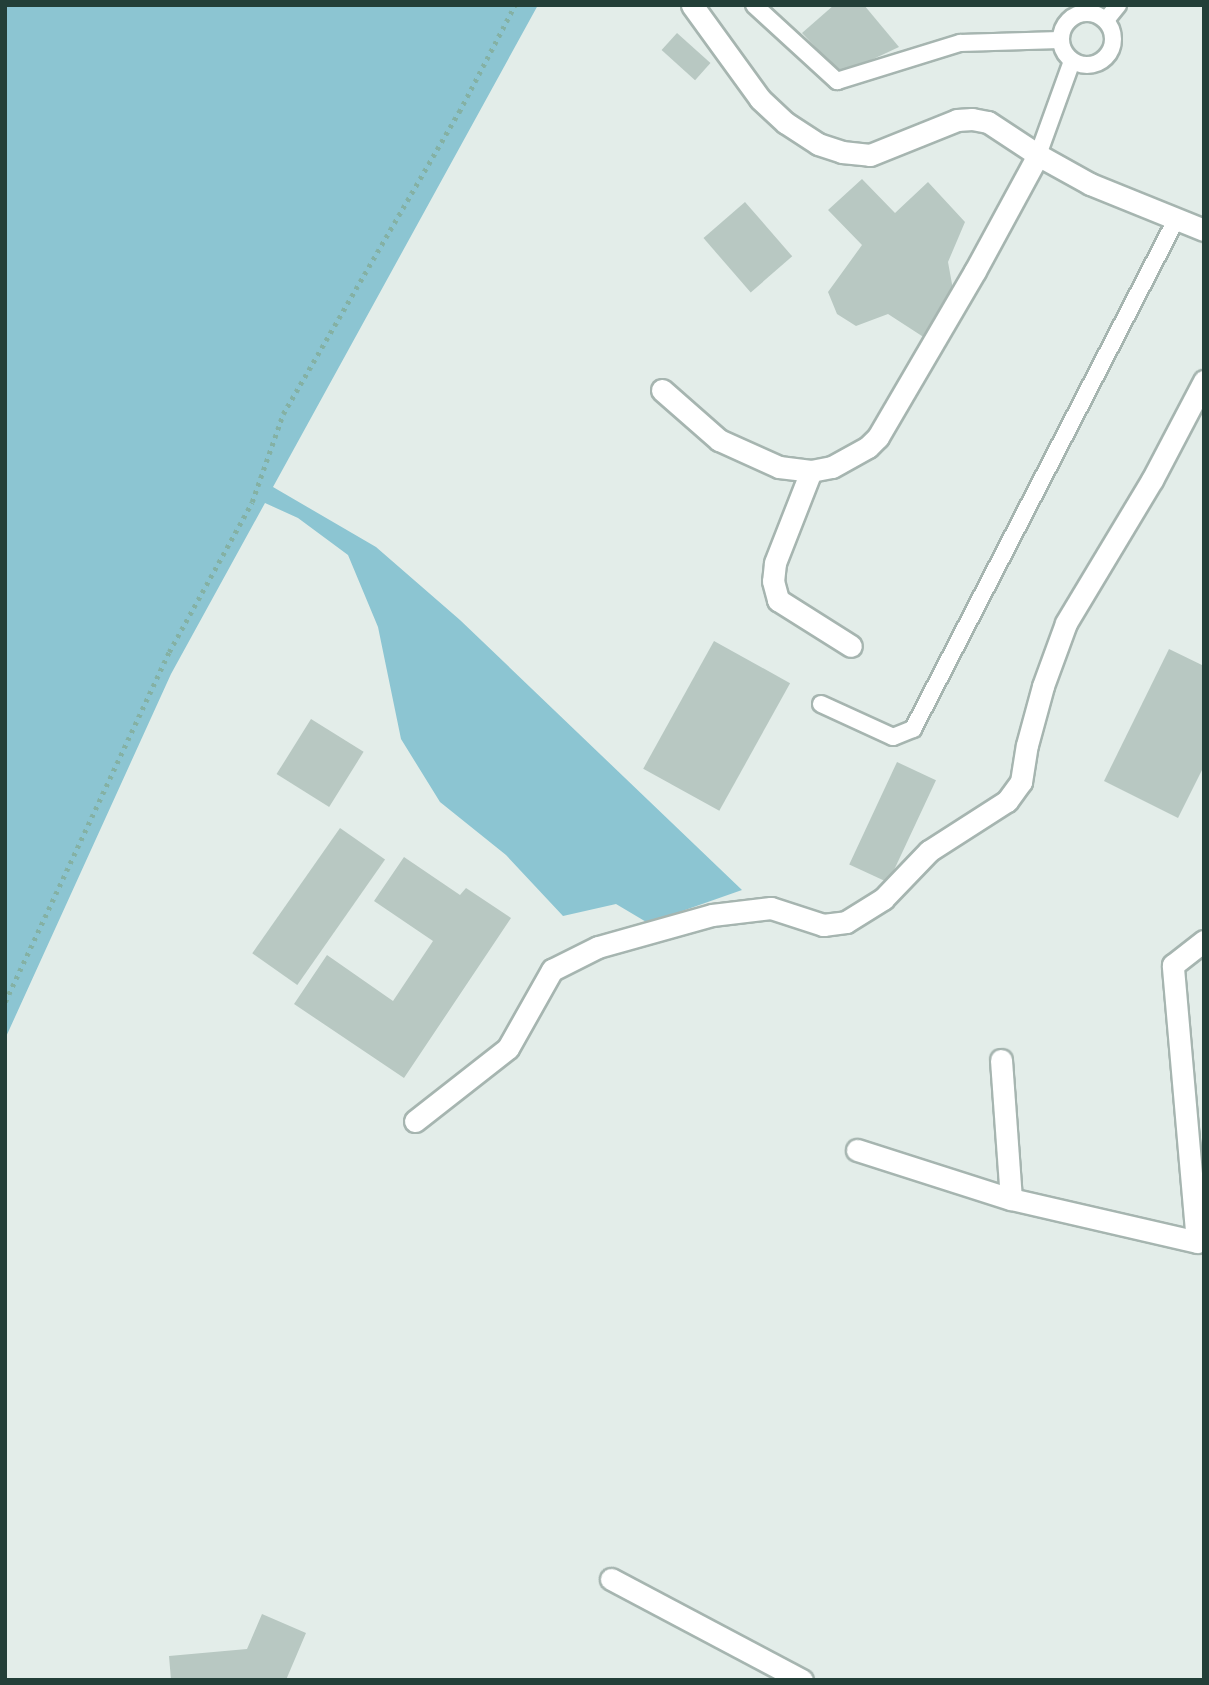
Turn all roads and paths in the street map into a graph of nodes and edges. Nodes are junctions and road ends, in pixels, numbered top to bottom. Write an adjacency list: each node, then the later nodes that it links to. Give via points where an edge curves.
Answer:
1 (515, 5): 17 (path, via 459,112 283,414 252,502 169,652)
2 (692, 5): 8 (street, via 760,99 818,144 870,155 957,120 972,119 988,122)
3 (754, 5): 6 (lane, via 837,81 960,43)
4 (1118, 5): 5 (lane)
5 (1106, 20): 6 (lane, via 1097,14 1076,14 1062,30); 7 (lane, via 1113,36 1110,53 1097,64)
6 (1060, 40): 7 (lane)
7 (1072, 61): 8 (lane)
8 (1038, 155): 9 (street, via 1090,184); 13 (street, via 878,437 855,456)
9 (1177, 218): 10 (street); 15 (lane, via 913,729 893,737)
10 (1204, 230)
11 (1204, 381): 19 (street, via 1152,480 1066,623 1043,686 1021,782 1007,801 929,851 883,899 846,922 825,925 771,908 712,915 598,947 552,970 508,1048)
12 (662, 390): 13 (street, via 719,440 779,467)
13 (811, 471): 14 (street, via 775,563 773,581 778,600)
14 (850, 646)
15 (821, 704)
16 (1204, 941): 21 (street, via 1173,965 1197,1242)
17 (5, 1002)
18 (1001, 1060): 21 (street)
19 (415, 1121)
20 (856, 1150): 21 (street)
21 (1011, 1199)
22 (611, 1579): 23 (street)
23 (803, 1680)

